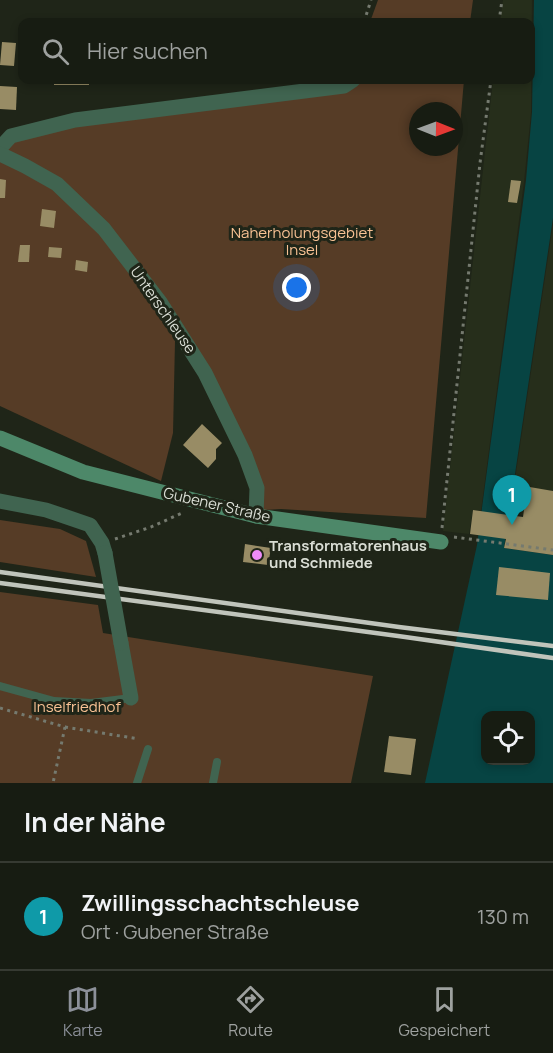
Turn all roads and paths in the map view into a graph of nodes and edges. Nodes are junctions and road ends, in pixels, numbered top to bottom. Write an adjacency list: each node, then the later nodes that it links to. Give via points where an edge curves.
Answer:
1 (371, 0): 3 (path)
2 (502, 0): 4 (path)
3 (365, 18)
4 (500, 18)
5 (347, 84): 7 (street, via 75,120 11,136)
6 (490, 84): 13 (path)
7 (0, 148)
8 (0, 153): 12 (street, Unterschleuse, via 57,184 104,229 160,302 206,373 245,455 257,488)
9 (0, 438): 11 (main road, Gubener Straße, via 83,472)
10 (0, 501): 14 (street, via 46,510 90,525)
11 (204, 503): 12 (main road, Gubener Straße); 14 (path)
12 (256, 516): 13 (main road, Gubener Straße)
13 (447, 539): 15 (path)
14 (104, 548): 17 (street, bridge)
15 (553, 550)
16 (0, 687): 17 (lane, via 54,701 92,703)
17 (131, 698)
18 (0, 708): 19 (path)
19 (65, 727): 20 (path); 23 (path)
20 (139, 739)
21 (148, 749): 24 (lane)
22 (217, 762): 25 (lane)
23 (53, 783)
24 (137, 783)
25 (213, 783)

